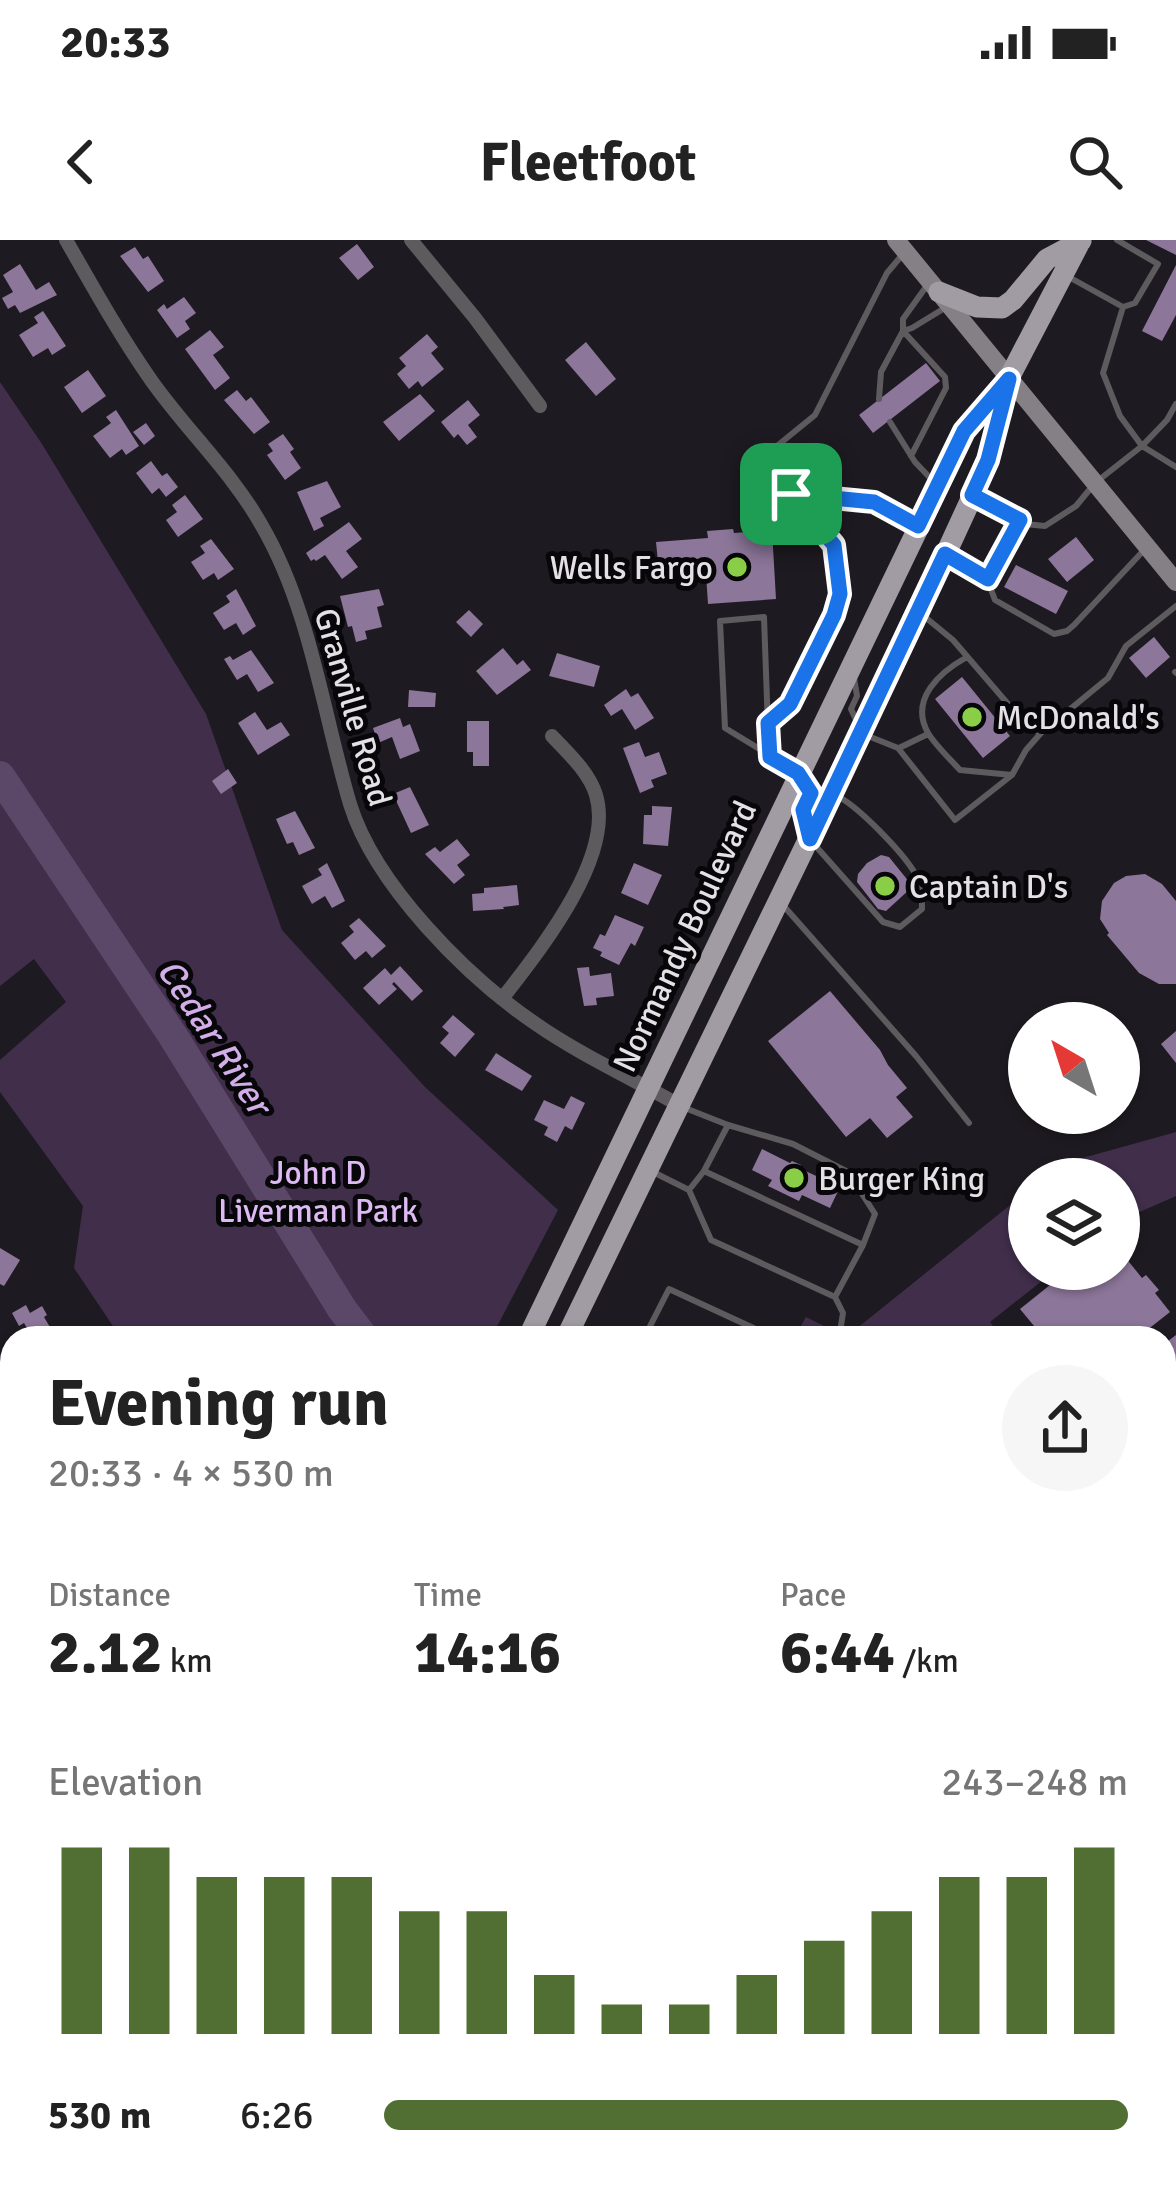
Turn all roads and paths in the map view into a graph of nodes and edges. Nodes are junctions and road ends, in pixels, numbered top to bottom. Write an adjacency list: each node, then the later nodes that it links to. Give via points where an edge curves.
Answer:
1 (66, 240): 45 (street, Granville Road, via 153,383 262,526 296,602 352,810 373,855 400,896)
2 (411, 240): 14 (street)
3 (1081, 240): 7 (main road, Normandy Boulevard); 8 (main road, via 1047,259 1002,308)
4 (1117, 240): 5 (lane)
5 (1130, 243): 9 (lane, via 1158,264 1135,303)
6 (901, 246): 8 (main road); 21 (lane, via 814,415 748,478 746,489)
7 (1064, 274): 9 (lane); 11 (main road, Normandy Boulevard)
8 (939, 293): 10 (lane); 10 (lane, via 903,319); 11 (main road)
9 (1124, 307): 16 (lane, via 1103,374)
10 (903, 331): 12 (lane, via 881,372); 17 (lane, via 946,388)
11 (1009, 379): 19 (main road); 20 (main road, Normandy Boulevard, via 964,431); 22 (main road, Normandy Boulevard)
12 (879, 399)
13 (1176, 404): 16 (lane)
14 (540, 406)
15 (890, 422): 17 (lane)
16 (1142, 446): 18 (lane); 19 (lane)
17 (911, 456): 20 (lane)
18 (1176, 467)
19 (1095, 483): 23 (lane, via 1045,526); 25 (main road)
20 (938, 485): 24 (main road, Normandy Boulevard)
21 (791, 494): 24 (lane, via 874,502); 33 (lane, via 834,545 840,594 790,704)
22 (972, 495): 23 (lane); 26 (main road, Normandy Boulevard)
23 (1020, 520): 27 (lane)
24 (918, 526): 32 (main road, Normandy Boulevard)
25 (1148, 547): 27 (lane, via 1074,625 1054,634 995,600); 28 (main road)
26 (945, 554): 27 (lane); 30 (main road, Normandy Boulevard)
27 (988, 579)
28 (1176, 582)
29 (1176, 606): 35 (lane)
30 (919, 612): 31 (lane); 34 (main road, Normandy Boulevard)
31 (967, 657): 35 (lane); 36 (lane, via 937,676 925,699)
32 (852, 662): 34 (lane, via 851,709); 40 (main road, Normandy Boulevard)
33 (768, 723): 39 (lane); 39 (lane, via 764,617 720,621 725,728)
34 (862, 733): 38 (lane); 42 (main road, Normandy Boulevard)
35 (1041, 733): 41 (lane)
36 (928, 734): 38 (lane); 41 (lane, via 959,770)
37 (552, 736): 45 (street, via 595,791 596,846 554,932)
38 (898, 748): 41 (lane, via 955,820)
39 (770, 757): 40 (lane)
40 (798, 773): 43 (lane, via 811,793 803,810); 46 (main road, Normandy Boulevard)
41 (1012, 775)
42 (832, 793): 43 (main road, Normandy Boulevard); 43 (lane, via 916,874 922,908 900,927 883,922)
43 (810, 839): 44 (main road, Normandy Boulevard)
44 (779, 901): 47 (main road, Normandy Boulevard); 48 (lane)
45 (502, 999): 46 (street, Granville Road)
46 (649, 1088): 47 (street, Granville Road); 53 (main road, Normandy Boulevard)
47 (679, 1106): 49 (lane); 50 (main road, Normandy Boulevard)
48 (969, 1123)
49 (728, 1126): 51 (lane); 54 (lane, via 793,1144 848,1172 875,1214)
50 (648, 1169): 52 (lane); 58 (main road, Normandy Boulevard)
51 (704, 1171): 52 (lane); 54 (lane)
52 (688, 1190): 55 (lane, via 711,1240)
53 (581, 1228): 56 (main road, Normandy Boulevard); 57 (main road, via 585,1245)
54 (863, 1245): 55 (lane)
55 (835, 1297): 61 (lane)
56 (534, 1326)
57 (549, 1326)
58 (572, 1326)
59 (650, 1326): 60 (lane, via 669,1289)
60 (749, 1326)
61 (841, 1326)

